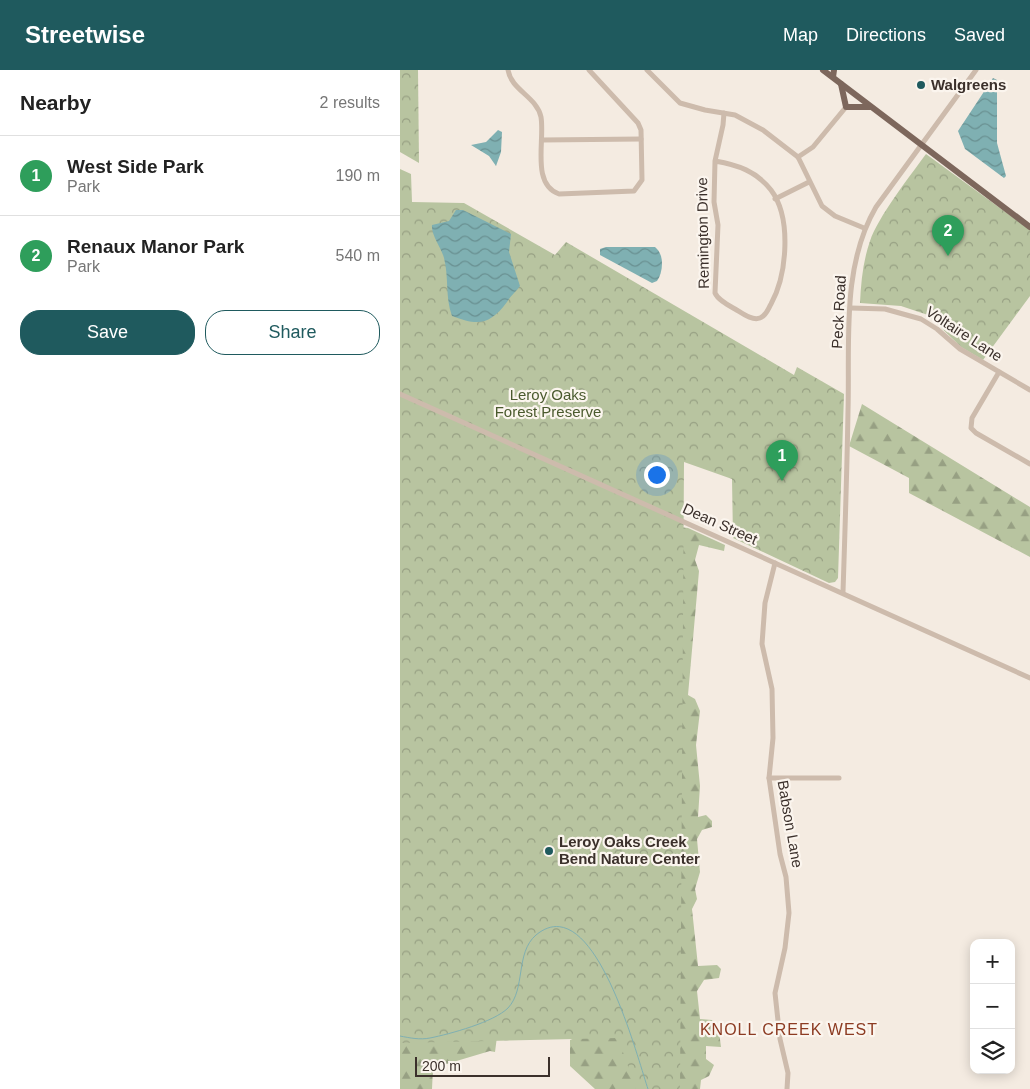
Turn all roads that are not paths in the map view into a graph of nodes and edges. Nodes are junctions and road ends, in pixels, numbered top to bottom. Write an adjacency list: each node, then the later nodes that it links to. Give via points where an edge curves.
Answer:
1 (508, 70): 12 (street, via 514,83 540,112)
2 (589, 70): 11 (street, via 638,123)
3 (647, 70): 10 (street, via 680,103)
4 (823, 70): 6 (main road)
5 (976, 70): 13 (street, Peck Road)
6 (834, 74): 7 (main road)
7 (841, 84): 8 (main road); 9 (main road)
8 (846, 106): 9 (main road); 14 (street, via 813,147)
9 (871, 107): 13 (main road)
10 (724, 113): 14 (street, via 735,115 763,130); 15 (street, Remington Drive)
11 (641, 139): 12 (street); 12 (street, via 642,180 634,191 559,194 550,191 542,179)
12 (542, 140)
13 (922, 146): 18 (main road); 19 (street, Peck Road)
14 (798, 158): 16 (street)
15 (715, 161): 17 (street, via 736,164 753,173 772,191); 17 (street, Remington Drive, via 714,202 718,225 715,293 716,297 753,318 766,314 781,278 785,246 782,216)
16 (809, 182): 17 (street); 19 (street, via 822,206 835,216)
17 (775, 199)
18 (1030, 227)
19 (864, 228): 20 (street, Peck Road, via 852,278)
20 (851, 308): 21 (street, Voltaire Lane, via 886,309 921,319 960,349); 26 (street, Peck Road)
21 (999, 372): 22 (street, Voltaire Lane); 24 (street, via 972,418 972,428)
22 (1030, 390)
23 (400, 394): 25 (street, Dean Street)
24 (1030, 464)
25 (776, 563): 26 (street, Dean Street); 28 (street, Babson Lane, via 765,604 762,644 772,689 773,738)
26 (843, 592): 27 (street, Dean Street)
27 (1030, 678)
28 (769, 778): 29 (street); 30 (street, Babson Lane, via 789,913 775,993 788,1073)
29 (839, 778)
30 (787, 1089)

